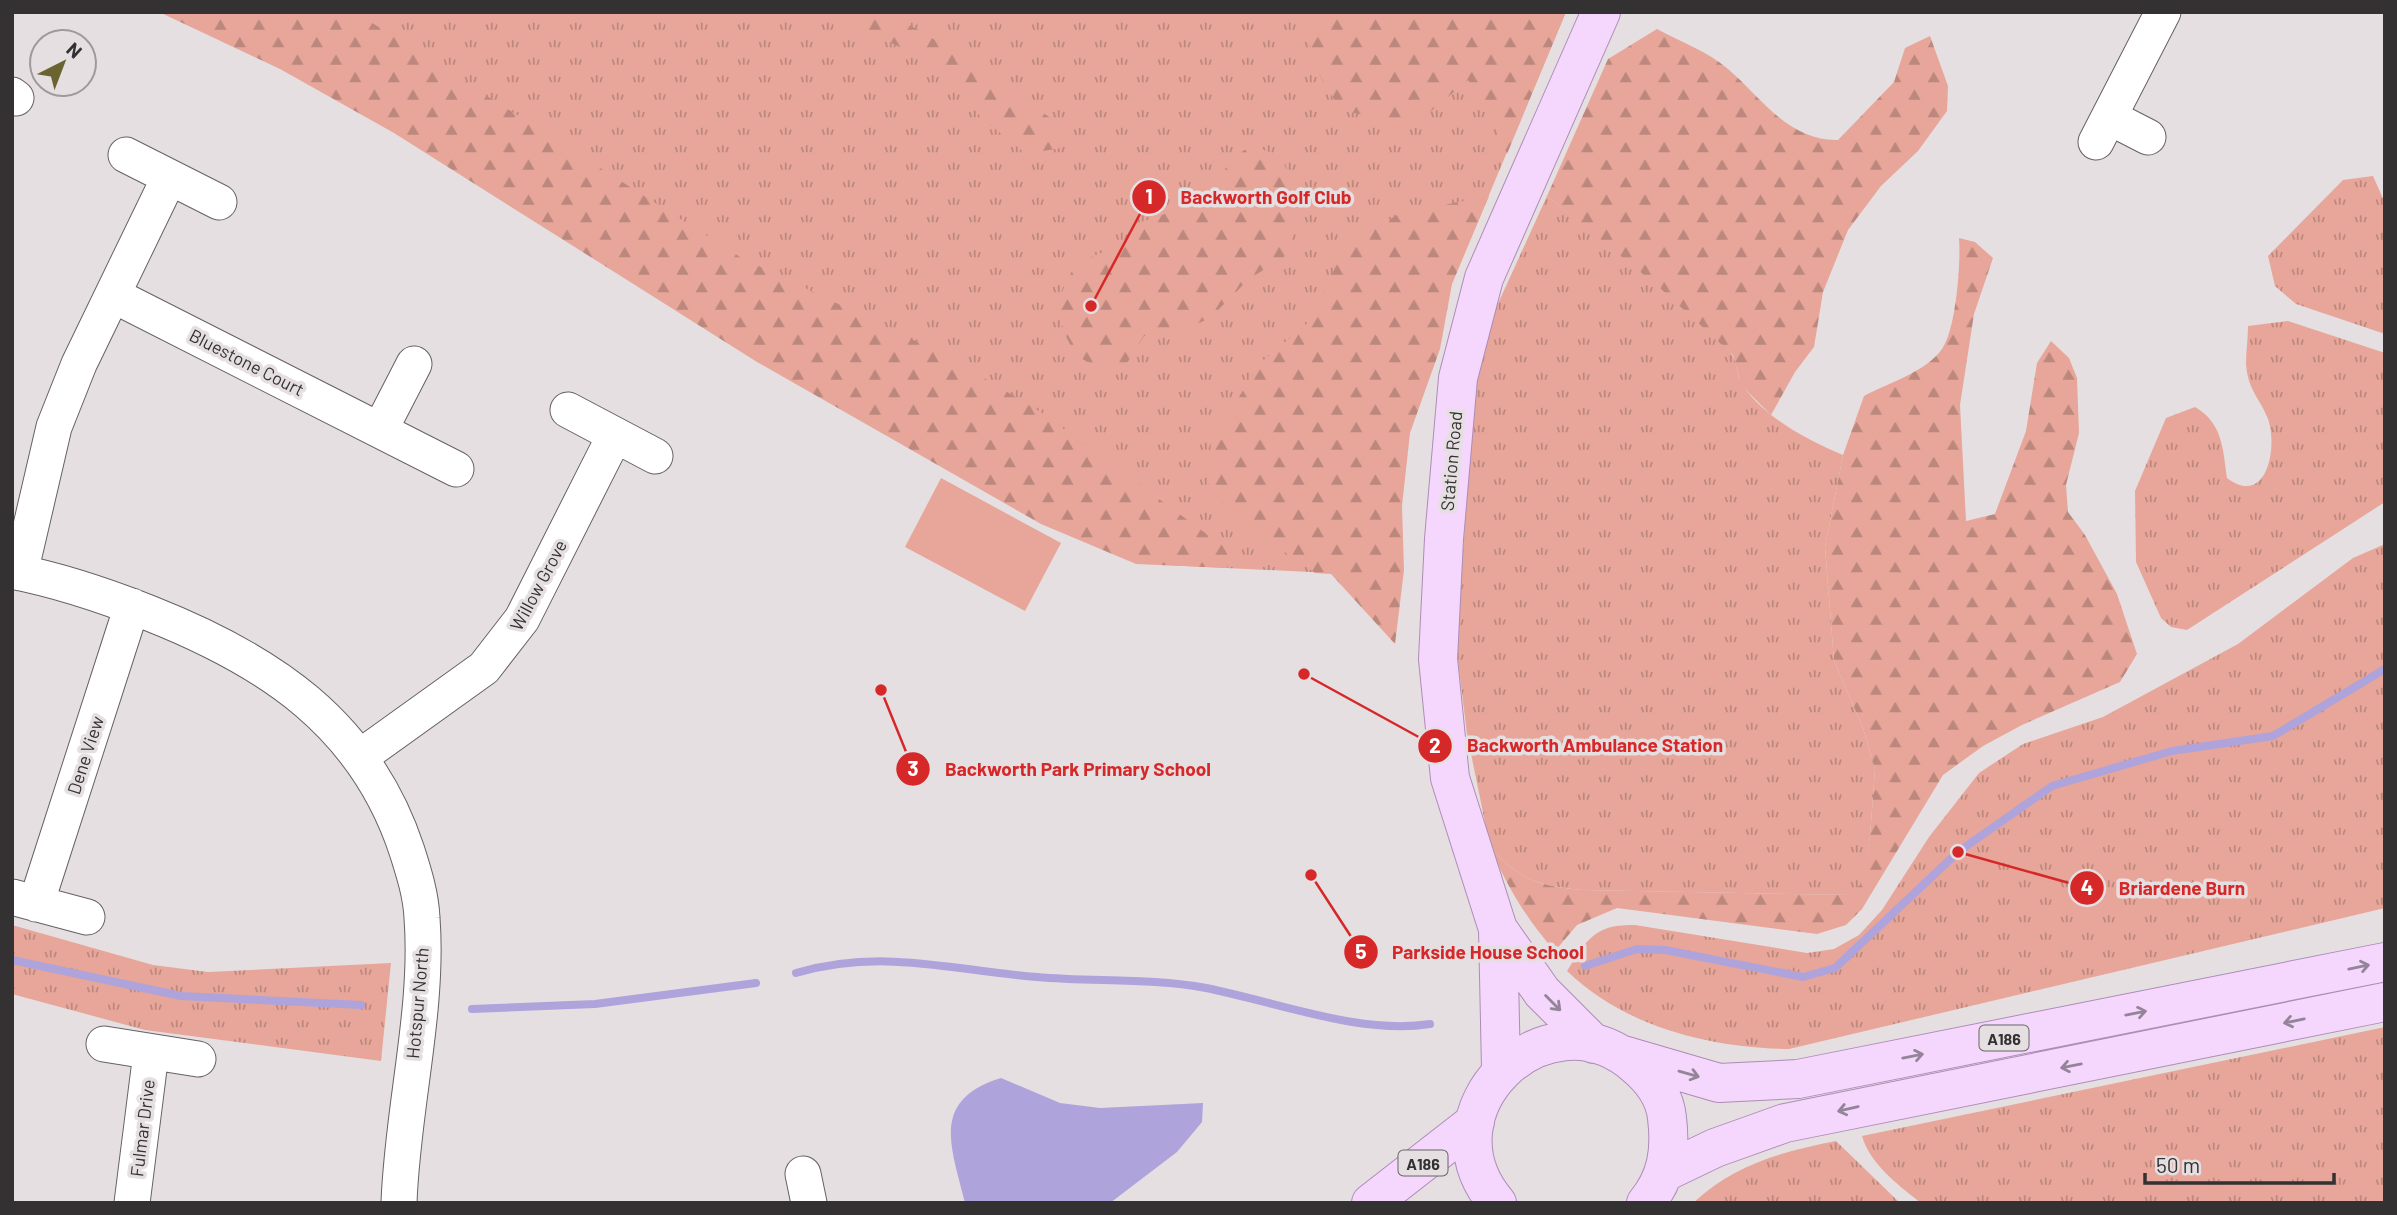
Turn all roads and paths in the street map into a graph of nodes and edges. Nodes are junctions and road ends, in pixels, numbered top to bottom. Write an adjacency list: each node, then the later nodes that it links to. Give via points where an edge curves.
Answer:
1 (1601, 12): 19 (main road, Station Road, via 1484,278 1458,378 1438,659 1450,778)
2 (2163, 12): 3 (street, via 2102,129)
3 (2148, 137)
4 (126, 155): 5 (street)
5 (169, 177): 6 (street); 7 (street)
6 (219, 202)
7 (113, 295): 10 (street, Bluestone Court); 14 (street, via 54,427)
8 (414, 364): 10 (street)
9 (568, 410): 11 (street)
10 (380, 430): 13 (street, Bluestone Court)
11 (615, 435): 12 (street); 16 (street, Willow Grove, via 505,645 484,668)
12 (656, 456)
13 (456, 469)
14 (16, 572): 15 (street, Hotspur North)
15 (132, 606): 16 (street, Hotspur North, via 196,631 266,670 300,693); 17 (street, Dene View)
16 (360, 757): 30 (street, Hotspur North, via 395,820 412,867 422,916 423,974)
17 (24, 900): 18 (street, Dene View)
18 (87, 917)
19 (1498, 929): 23 (main road, one-way to 23, via 1542,992); 26 (main road)
20 (2385, 962): 23 (main road, A186, one-way to 20, via 1719,1083 1798,1079)
21 (2385, 1002): 28 (main road, A186, one-way to 28, via 1785,1123 1714,1148)
22 (104, 1044): 24 (street)
23 (1609, 1050): 26 (main road, A186, via 1555,1043 1526,1052); 28 (main road, A186, via 1646,1074 1667,1112 1669,1134)
24 (151, 1053): 25 (street); 29 (street, Fulmar Drive)
25 (198, 1059)
26 (1502, 1069): 27 (main road, A186)
27 (1475, 1122): 31 (main road, A186); 32 (main road, A186, via 1477,1167)
28 (1652, 1195)
29 (132, 1203)
30 (399, 1203)
31 (1371, 1203)
32 (1497, 1203)

